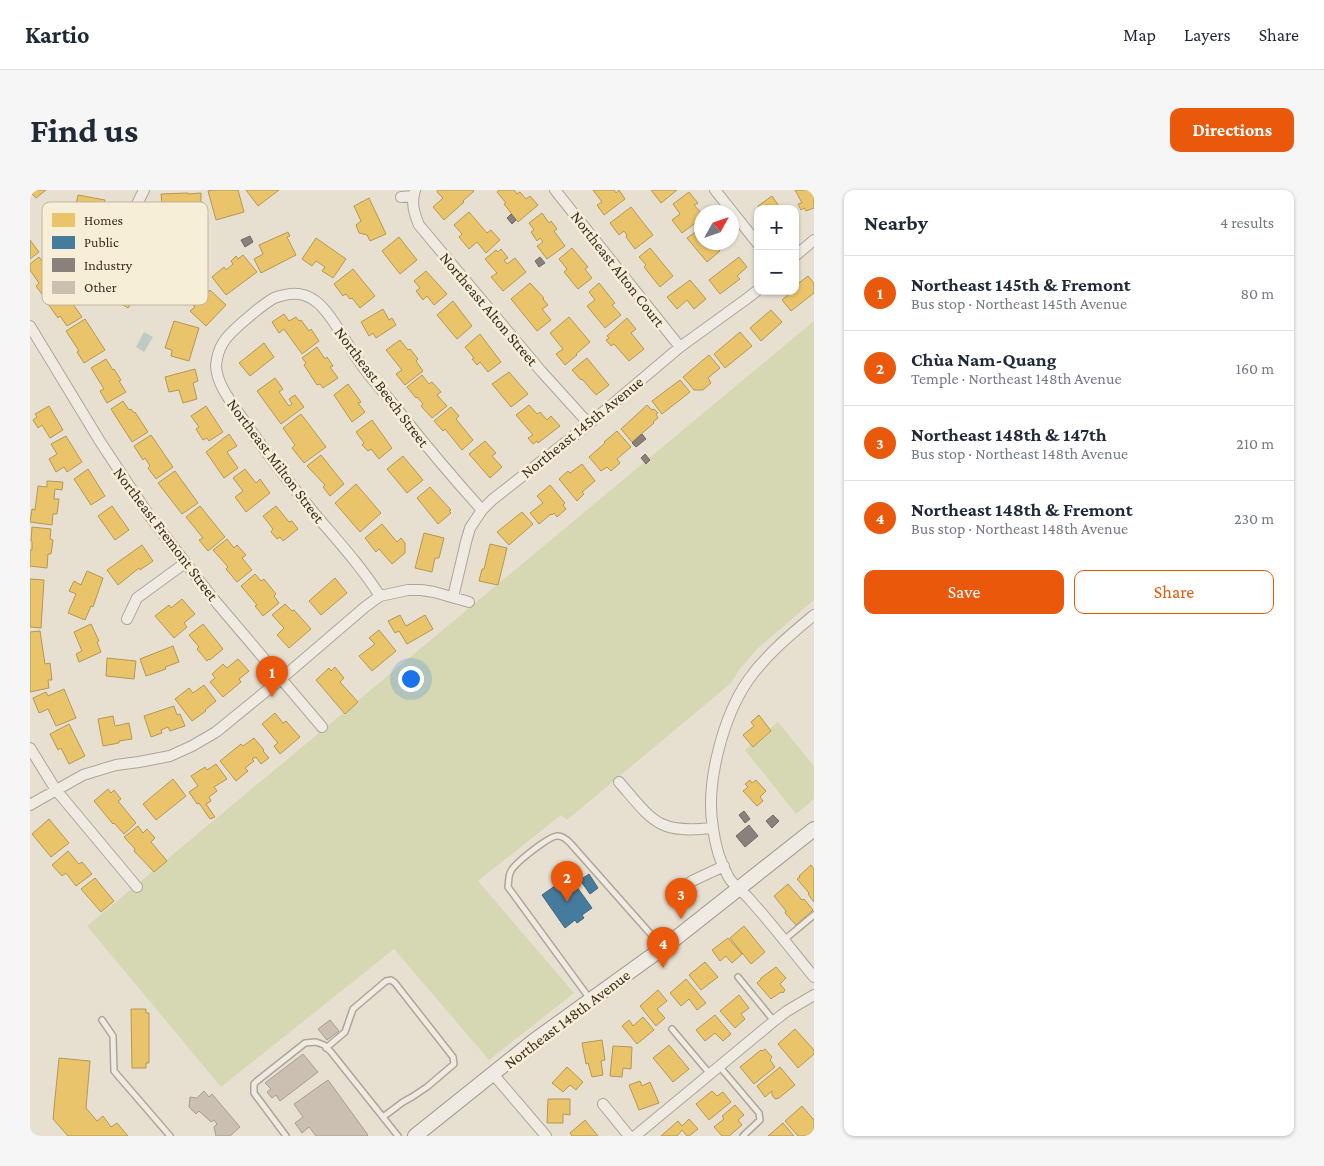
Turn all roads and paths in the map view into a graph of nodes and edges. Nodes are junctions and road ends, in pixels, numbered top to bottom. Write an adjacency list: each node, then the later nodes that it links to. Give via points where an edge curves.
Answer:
1 (144, 190): 6 (street)
2 (556, 190): 13 (street, Northeast Alton Court)
3 (715, 190): 7 (street)
4 (414, 193): 5 (street, Northeast Alton Street); 14 (street, Northeast Alton Street, via 413,210 419,225)
5 (401, 196)
6 (138, 202)
7 (754, 239)
8 (814, 240): 9 (street)
9 (799, 253)
10 (754, 293): 13 (street, Northeast 145th Avenue)
11 (246, 320): 15 (street, Northeast Beech Street, via 282,295 300,294 316,301 325,309 360,363); 17 (street, Northeast Milton Street, via 223,341 216,363 220,384 259,442)
12 (30, 326): 16 (street, Northeast Fremont Street, via 119,471)
13 (680, 347): 14 (street, Northeast 145th Avenue)
14 (589, 424): 15 (street, Northeast 145th Avenue)
15 (482, 510): 18 (street, Northeast 145th Avenue, via 470,528)
16 (185, 563): 21 (street, via 137,598); 22 (street, Northeast Fremont Street)
17 (380, 596): 18 (street, via 421,590); 22 (street)
18 (453, 597): 19 (street)
19 (469, 602)
20 (814, 615): 28 (street, via 762,662 730,713 716,767)
21 (127, 619)
22 (282, 679): 23 (street, Northeast Fremont Street); 26 (street, via 216,732 192,746 170,756 95,771)
23 (322, 727)
24 (30, 748): 26 (street)
25 (618, 782): 28 (street, via 648,816 664,826 691,830)
26 (56, 790): 27 (street); 31 (street)
27 (30, 805)
28 (712, 828): 30 (street)
29 (814, 829): 32 (main road, Northeast 148th Avenue)
30 (724, 866): 32 (street, via 728,878); 33 (street)
31 (137, 887)
32 (739, 889): 35 (street); 36 (main road, Northeast 148th Avenue)
33 (680, 890)
34 (814, 915): 35 (lane)
35 (784, 940): 38 (street)
36 (663, 948): 40 (main road, Northeast 148th Avenue); 40 (lane, via 572,844 560,836 553,836 536,848 510,872 508,887)
37 (738, 977): 42 (lane)
38 (814, 977)
39 (814, 995): 42 (street)
40 (590, 1000): 46 (main road, Northeast 148th Avenue)
41 (102, 1020): 50 (lane, via 112,1036 114,1071)
42 (774, 1021): 45 (street)
43 (672, 1029): 47 (lane)
44 (326, 1048): 49 (lane); 49 (lane, via 346,1032 353,1009 386,981 395,983 453,1057 454,1064); 51 (lane, via 316,1042 304,1043 254,1084 254,1093)
45 (719, 1066): 47 (street); 57 (lane, via 759,1113 760,1120)
46 (493, 1074): 53 (main road, Northeast 148th Avenue); 54 (street)
47 (710, 1074): 56 (street)
48 (603, 1104): 55 (street)
49 (383, 1118): 52 (lane)
50 (170, 1136)
51 (286, 1136)
52 (398, 1136)
53 (415, 1136)
54 (546, 1136)
55 (629, 1136)
56 (635, 1136)
57 (742, 1136)

